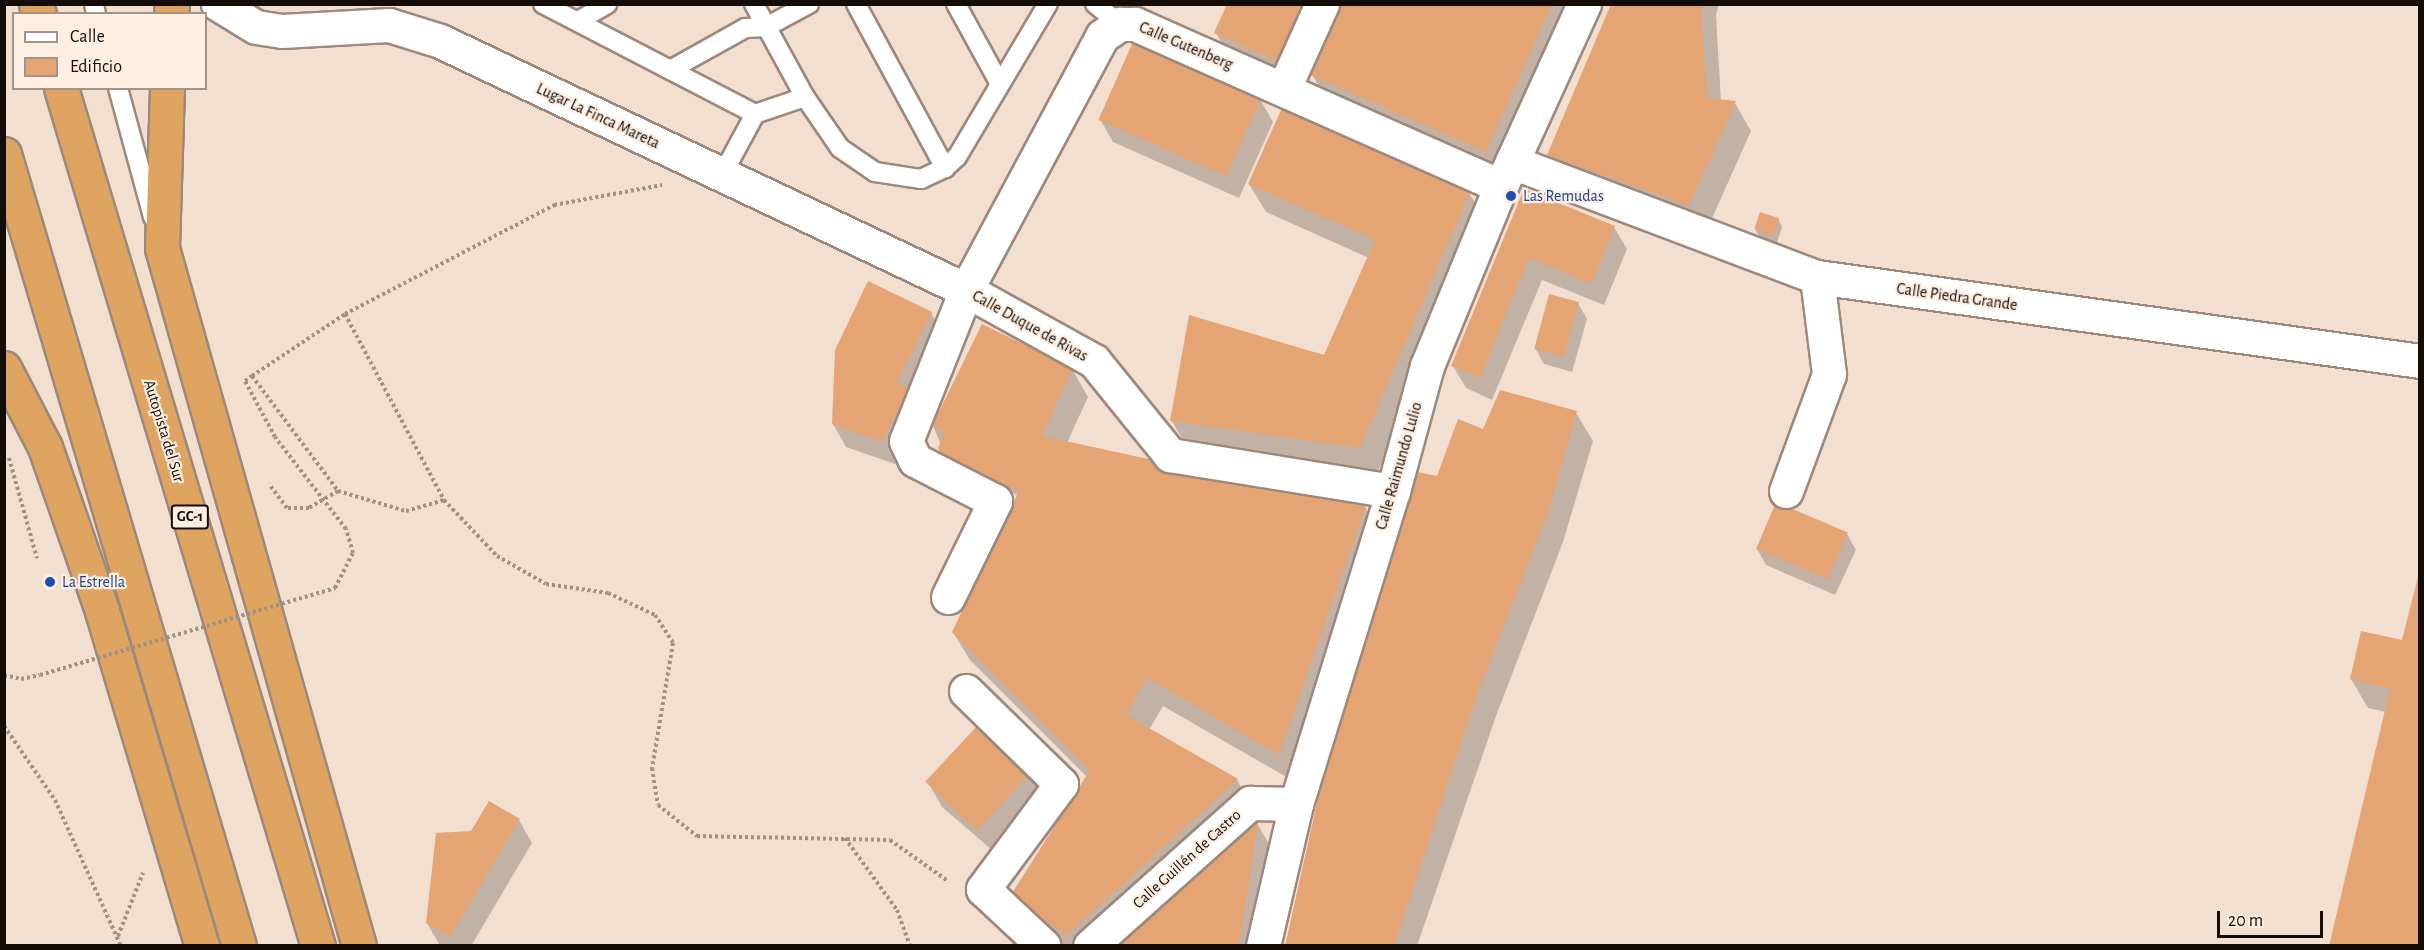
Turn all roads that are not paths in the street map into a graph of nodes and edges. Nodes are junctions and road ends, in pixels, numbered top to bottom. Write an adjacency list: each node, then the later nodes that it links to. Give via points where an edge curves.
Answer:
1 (218, 4): 25 (street, Lugar La Finca Mareta, via 256,27 282,31 389,25 440,41)
2 (543, 4): 12 (lane)
3 (608, 4): 12 (lane)
4 (754, 4): 13 (lane)
5 (809, 4): 13 (lane)
6 (856, 4): 23 (lane)
7 (956, 4): 15 (lane)
8 (1048, 4): 15 (lane)
9 (1322, 4): 16 (street)
10 (1584, 4): 24 (street, Calle Raimundo Lulio)
11 (1107, 14): 16 (street, Calle Gutenberg); 28 (street, Calle Gutenberg, via 1102,36)
12 (578, 21): 14 (lane)
13 (766, 27): 14 (lane, via 745,28); 20 (lane)
14 (669, 70): 21 (lane)
15 (999, 84): 23 (lane, via 957,157)
16 (1284, 88): 24 (street, Calle Gutenberg)
17 (62, 90): 38 (highway, Autopista del Sur / GC-1)
18 (119, 90): 26 (lane)
19 (167, 90): 26 (highway)
20 (805, 97): 21 (lane); 23 (lane, via 840,148 875,172 921,179)
21 (755, 114): 25 (lane)
22 (4, 154): 37 (highway)
23 (945, 168)
24 (1507, 174): 27 (street, Calle Piedra Grande); 31 (street, Calle Raimundo Lulio, via 1426,366)
25 (722, 175): 28 (street, Lugar La Finca Mareta)
26 (162, 248): 39 (highway)
27 (1818, 277): 29 (street, Calle Piedra Grande); 32 (street, via 1829,375)
28 (966, 290): 31 (street, Calle Duque de Rivas, via 1094,361 1170,454); 33 (street, Calle Duque de Rivas, via 906,441 915,460 995,501)
29 (2420, 361)
30 (4, 368): 36 (highway, via 45,447 102,611)
31 (1393, 491): 35 (street, Calle Raimundo Lulio)
32 (1786, 491)
33 (948, 597)
34 (966, 691): 40 (street, via 1061,784 983,889)
35 (1296, 804): 41 (street, Calle Guillén de Castro, via 1250,803); 42 (street, Calle Raimundo Lulio)
36 (202, 945)
37 (239, 945)
38 (318, 945)
39 (359, 945)
40 (1044, 945)
41 (1090, 945)
42 (1263, 945)

